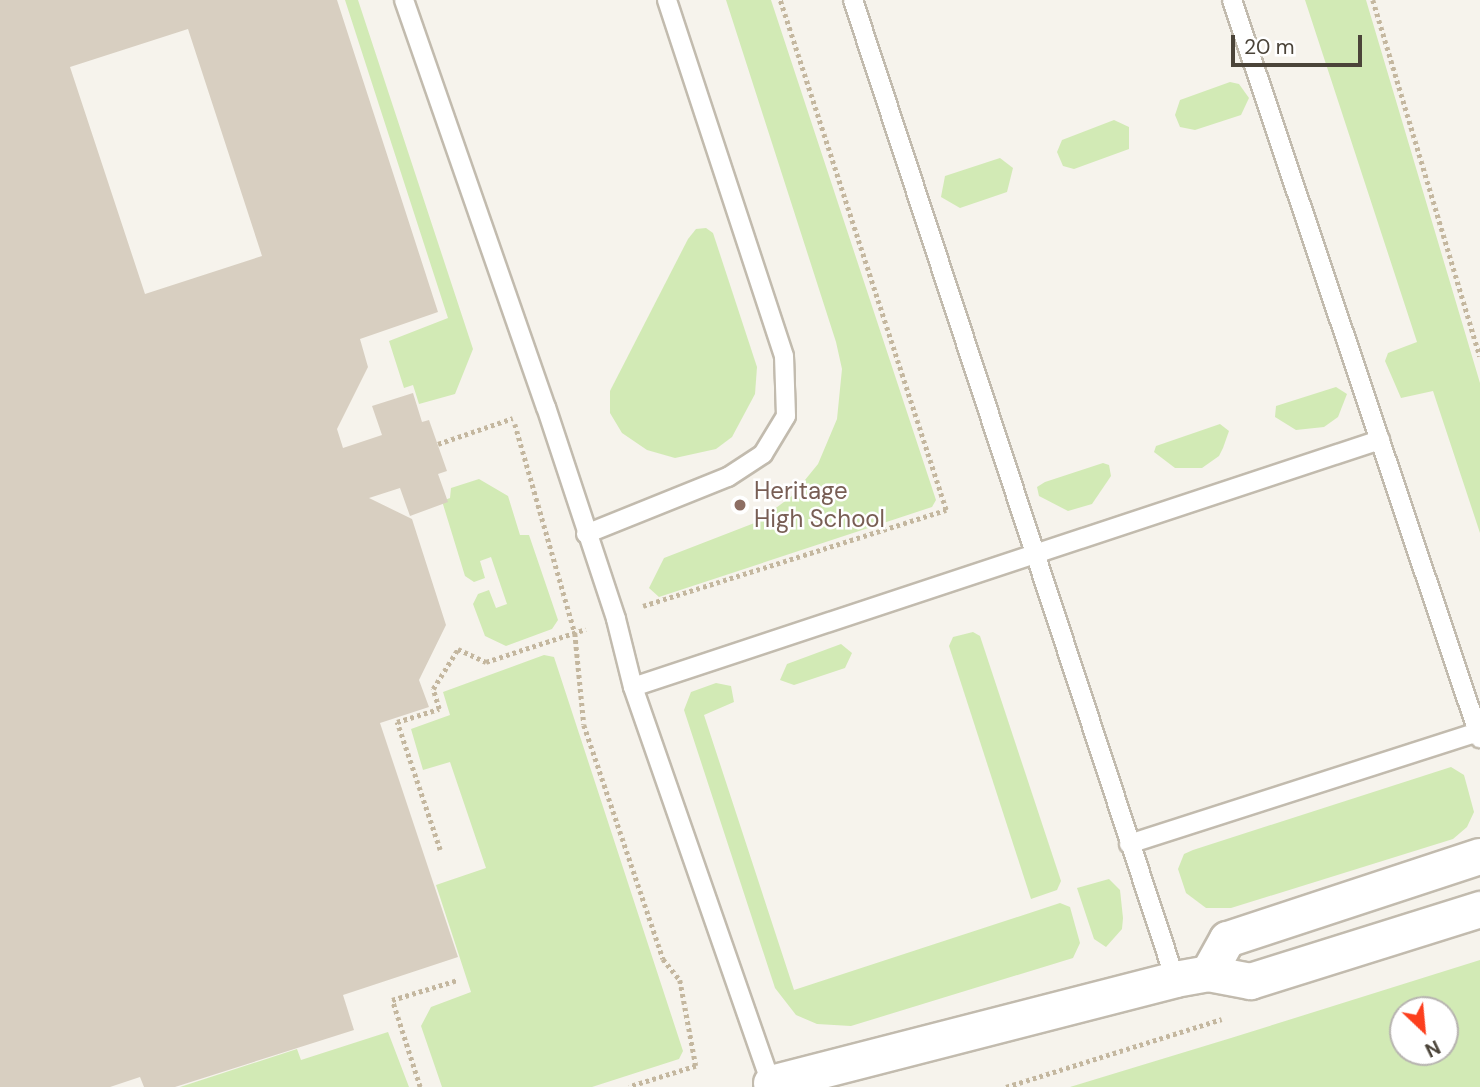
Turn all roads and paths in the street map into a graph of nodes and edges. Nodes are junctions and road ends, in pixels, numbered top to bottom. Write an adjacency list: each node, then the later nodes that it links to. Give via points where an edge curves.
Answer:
1 (404, 0): 11 (lane)
2 (667, 0): 11 (lane, via 784,356 786,416 763,454 728,477)
3 (780, 0): 13 (path, via 946,510)
4 (853, 0): 12 (lane)
5 (1232, 0): 9 (lane)
6 (1373, 0): 7 (path)
7 (1480, 356)
8 (513, 418): 10 (path)
9 (1380, 440): 12 (lane); 17 (lane)
10 (438, 444)
11 (586, 534): 16 (lane)
12 (1032, 552): 16 (lane); 18 (lane)
13 (642, 607)
14 (594, 627): 15 (path)
15 (575, 633): 19 (path, via 486,662 458,649 433,689 439,709 397,722); 26 (path, via 584,725 663,959 680,980 696,1066)
16 (633, 687): 24 (lane)
17 (1479, 735): 18 (lane)
18 (1129, 844): 22 (lane)
19 (440, 850)
20 (1480, 856): 22 (street, via 1227,939)
21 (1480, 909): 22 (street, via 1250,981)
22 (1191, 976): 24 (street)
23 (458, 980): 25 (path, via 392,1000)
24 (765, 1085)
25 (421, 1087)
26 (629, 1087)

